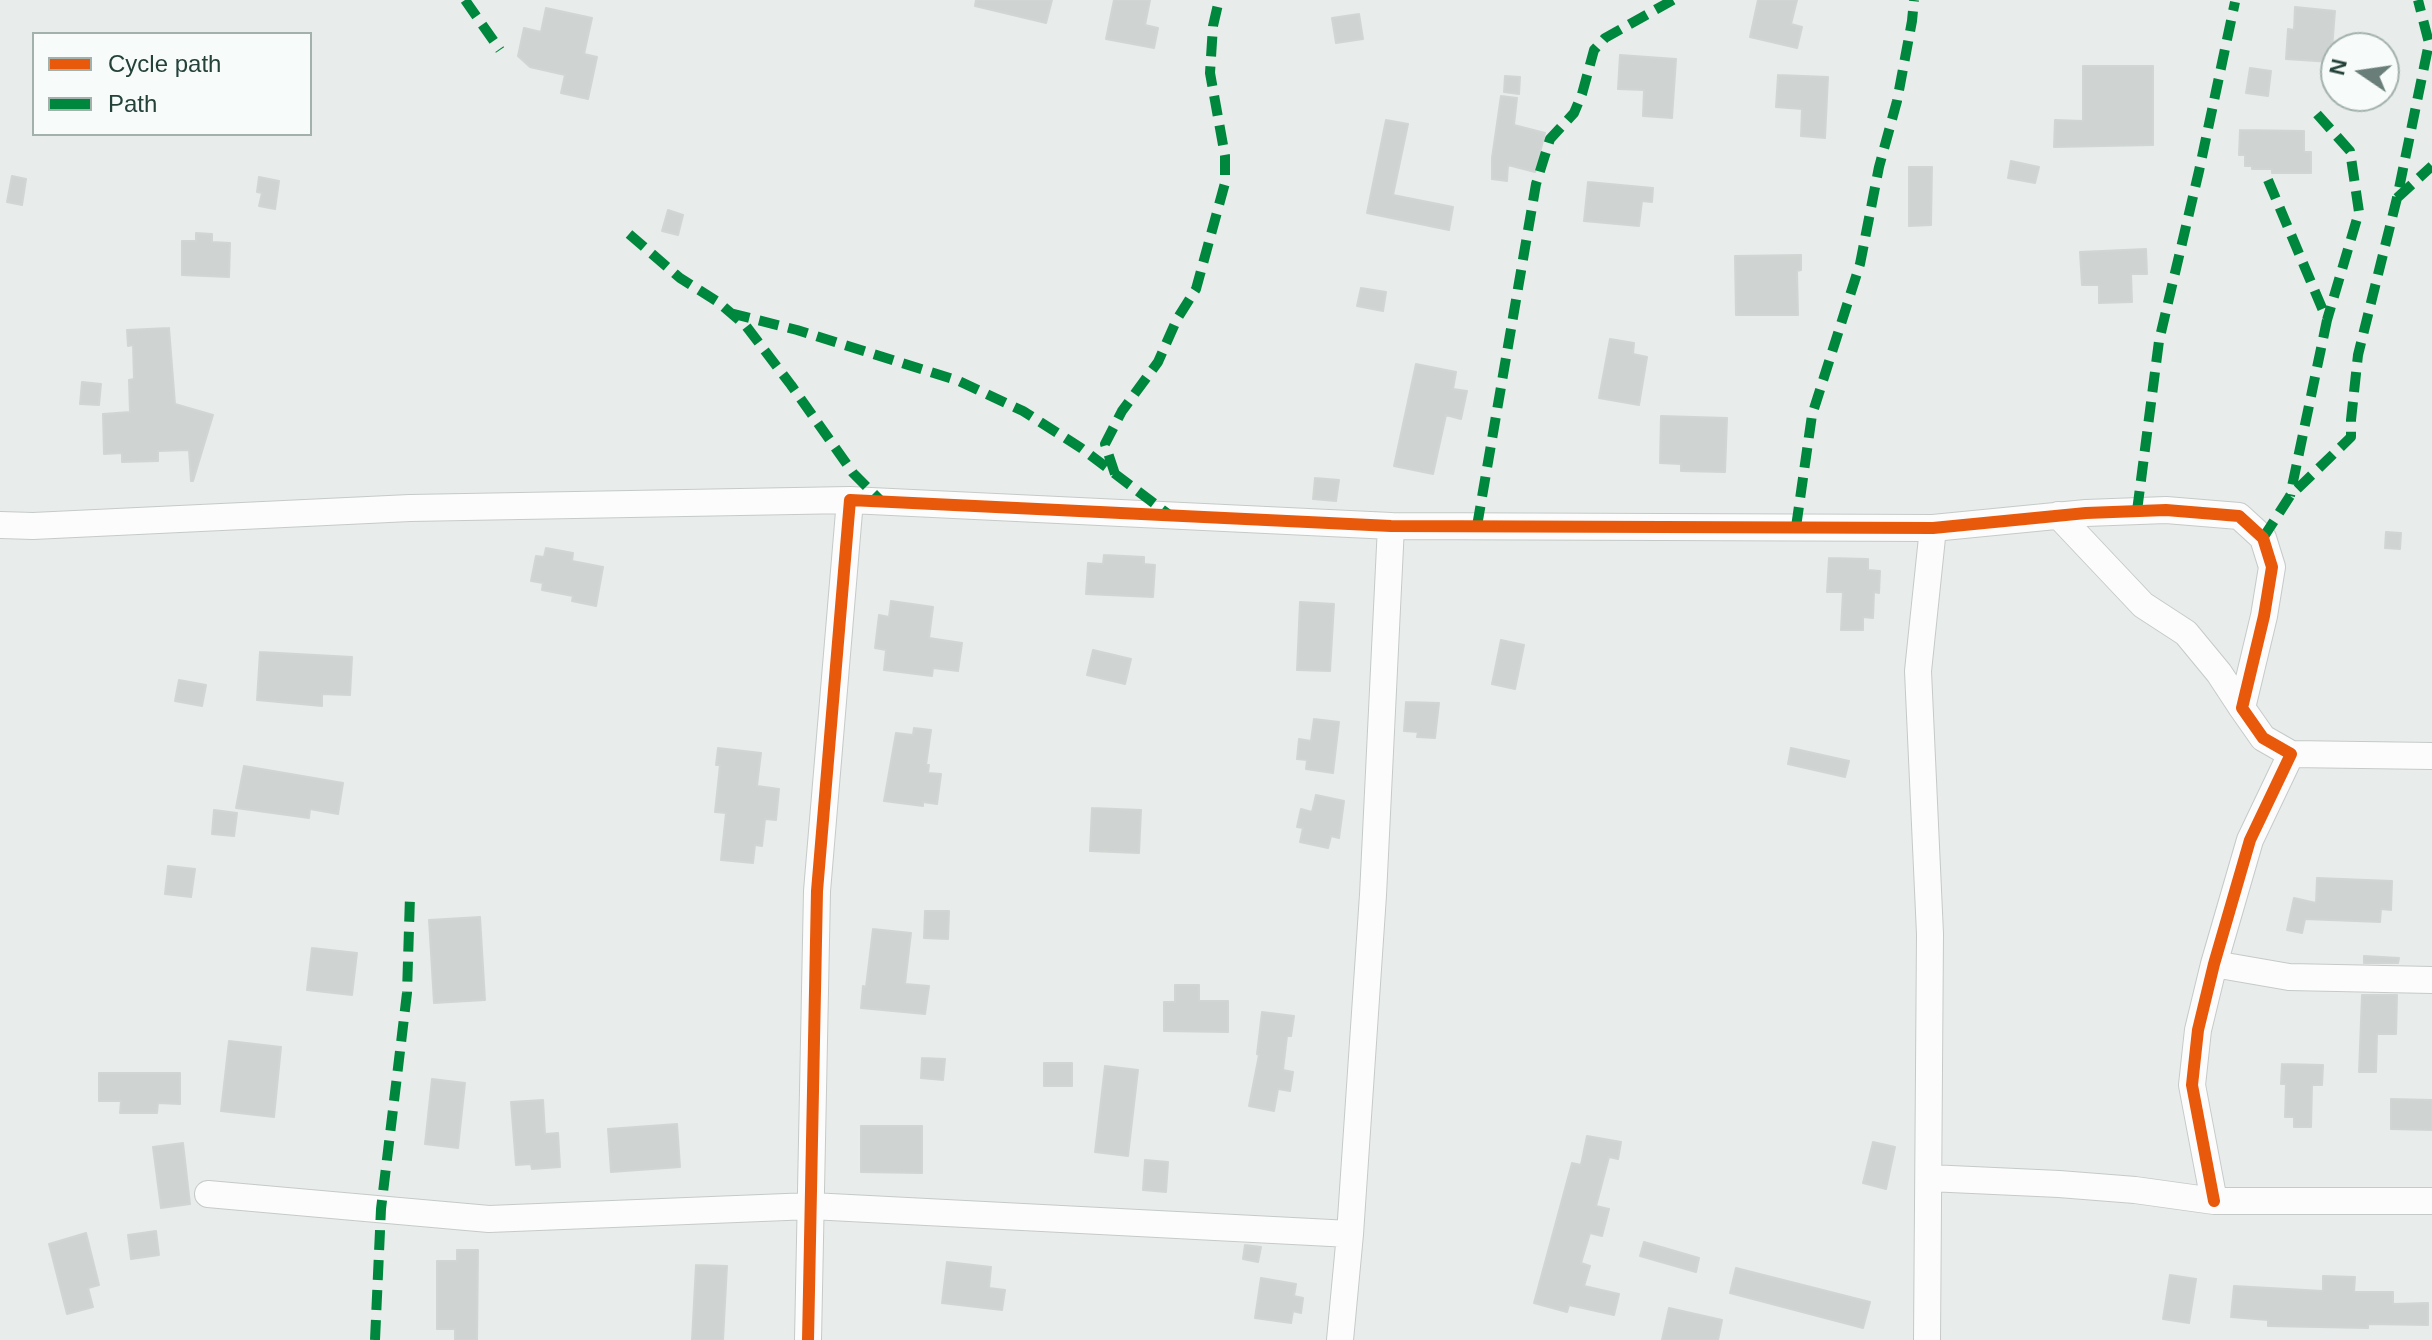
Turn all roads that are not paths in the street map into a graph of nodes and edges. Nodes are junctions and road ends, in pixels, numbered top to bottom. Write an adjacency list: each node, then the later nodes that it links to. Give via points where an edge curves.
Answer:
1 (850, 500): 3 (street, via 410,508); 4 (street); 15 (street, via 817,891)
2 (2058, 515): 5 (street); 6 (street, via 2143,605 2186,633); 6 (street, via 2166,510 2239,516 2250,524 2263,538 2272,567)
3 (0, 525)
4 (1391, 526): 5 (street); 16 (street)
5 (1933, 528): 11 (street, via 1918,671 1930,934)
6 (2242, 708): 7 (street, via 2263,738)
7 (2291, 754): 8 (street); 9 (street, via 2250,840)
8 (2432, 756)
9 (2214, 964): 10 (street, via 2289,977); 13 (street, via 2192,1085)
10 (2432, 980)
11 (1929, 1178): 13 (street, via 2074,1185); 19 (street)
12 (208, 1194): 15 (street, via 489,1219)
13 (2214, 1201): 14 (street)
14 (2432, 1201)
15 (811, 1206): 16 (street); 17 (street)
16 (1350, 1234): 18 (street)
17 (808, 1340)
18 (1340, 1340)
19 (1927, 1340)

